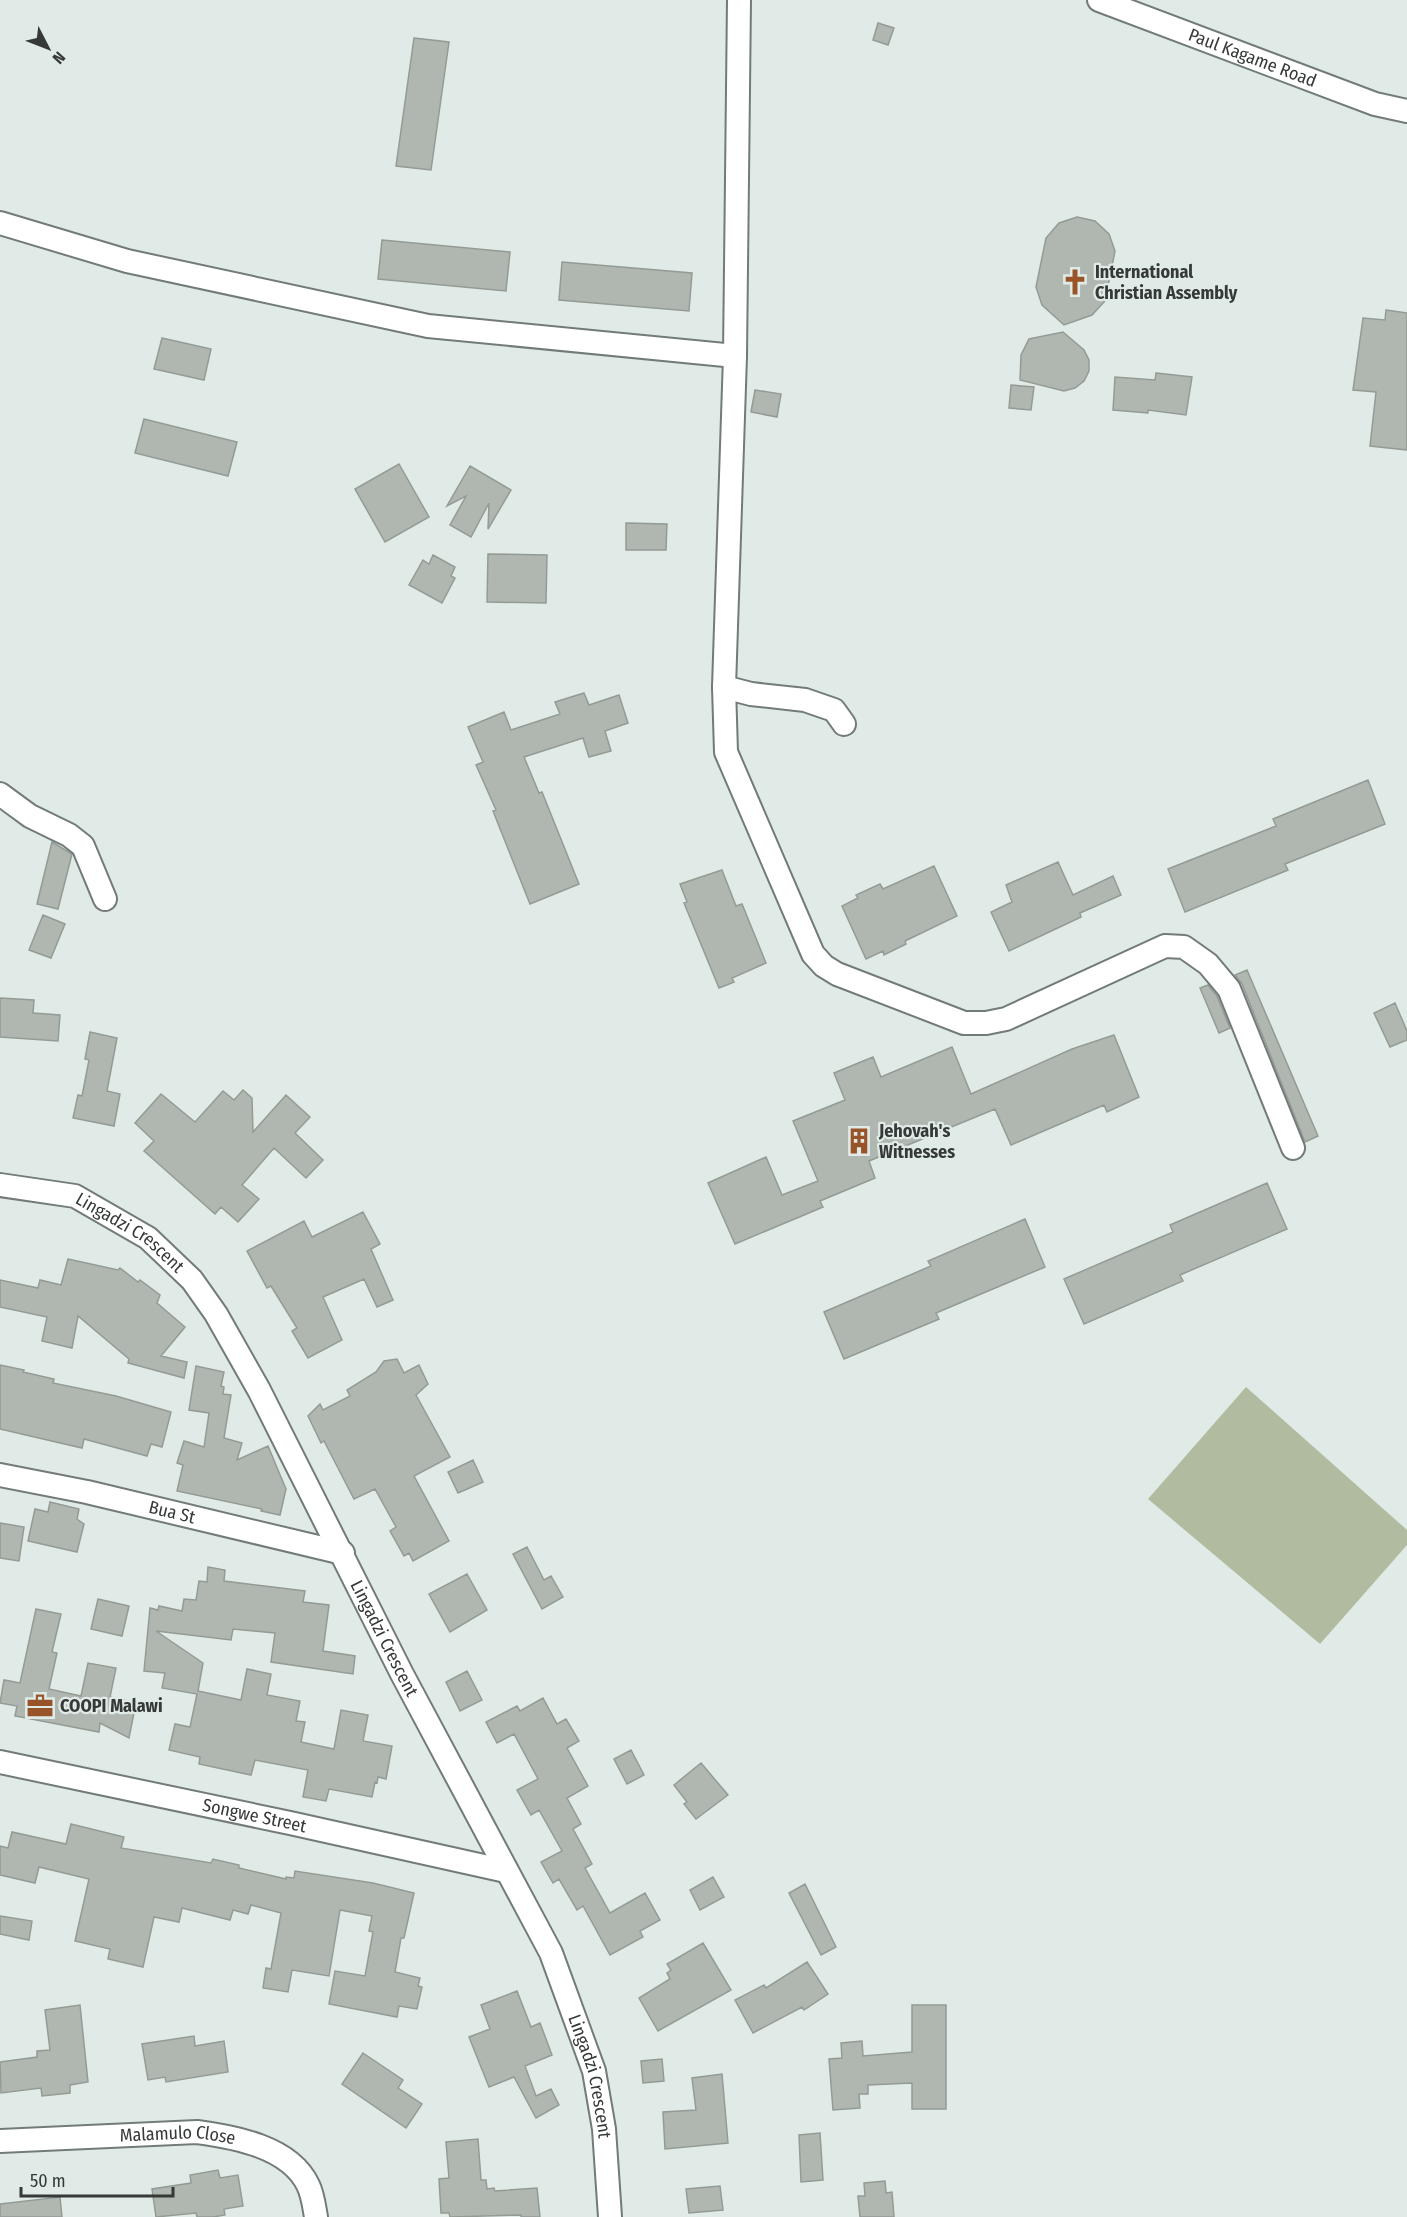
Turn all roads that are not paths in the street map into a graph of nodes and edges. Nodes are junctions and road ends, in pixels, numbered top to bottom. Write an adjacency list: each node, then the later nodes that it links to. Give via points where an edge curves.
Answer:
1 (739, 0): 5 (street)
2 (1099, 0): 3 (street, Paul Kagame Road, via 1375,104)
3 (1407, 111)
4 (0, 224): 5 (street, via 127,261 428,327)
5 (735, 356): 6 (street)
6 (724, 687): 7 (street, via 806,700 834,710); 10 (street, via 726,752 813,954 824,966 964,1023 986,1023 1006,1019 1165,946 1184,947 1208,964 1229,989)
7 (844, 724)
8 (0, 794): 9 (street, via 82,846)
9 (105, 899)
10 (1293, 1148)
11 (0, 1185): 13 (street, Lingadzi Crescent, via 75,1196 148,1238 192,1280 260,1390)
12 (0, 1475): 13 (street, Bua St)
13 (343, 1553): 15 (street, Lingadzi Crescent)
14 (0, 1762): 15 (street, Songwe Street)
15 (506, 1871): 18 (street, Lingadzi Crescent, via 551,1953 594,2070)
16 (0, 2141): 17 (street, Malamulo Close, via 198,2132 228,2136 255,2144 298,2170 308,2184)
17 (316, 2217)
18 (610, 2217)

